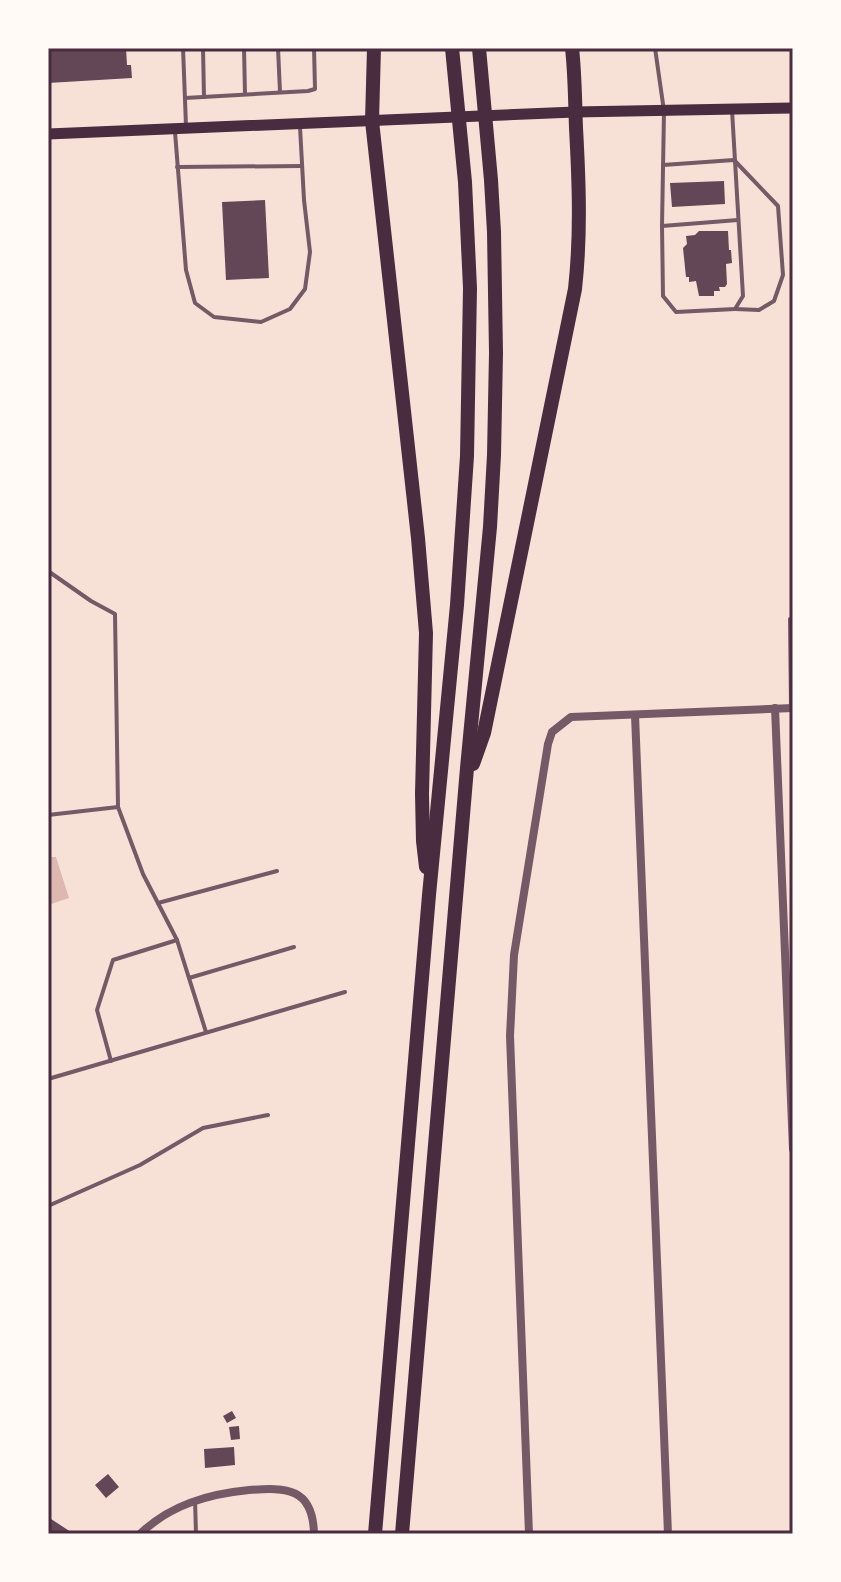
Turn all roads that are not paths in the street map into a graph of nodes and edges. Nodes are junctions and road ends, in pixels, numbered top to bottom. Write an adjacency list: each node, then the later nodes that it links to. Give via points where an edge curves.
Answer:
1 (183, 48): 15 (lane)
2 (192, 48): 3 (lane)
3 (203, 48): 14 (lane)
4 (244, 48): 13 (lane)
5 (278, 48): 12 (lane)
6 (314, 48): 12 (lane, via 315,89)
7 (374, 48): 20 (highway)
8 (452, 48): 40 (highway, via 470,299 467,456)
9 (479, 48): 36 (highway, via 491,180 496,353 490,527)
10 (572, 48): 19 (highway)
11 (655, 48): 18 (lane)
12 (280, 92): 13 (lane)
13 (245, 94): 14 (lane)
14 (204, 97): 15 (lane)
15 (185, 98): 22 (lane)
16 (793, 108): 17 (main road)
17 (732, 109): 18 (main road); 24 (lane)
18 (664, 111): 19 (main road); 25 (lane)
19 (575, 112): 20 (main road); 36 (highway, via 575,289 484,733)
20 (372, 121): 21 (main road); 40 (highway, via 426,633 423,841)
21 (300, 124): 22 (main road); 26 (lane)
22 (181, 129): 23 (main road); 27 (lane)
23 (48, 134)
24 (734, 160): 25 (lane); 28 (lane); 30 (lane, via 778,206 783,275 774,301 759,310)
25 (663, 165): 29 (lane)
26 (302, 166): 27 (lane); 27 (lane, via 310,252 305,289 290,309 261,322 214,317 195,303 186,270)
27 (177, 167)
28 (738, 220): 29 (lane); 30 (lane, via 743,296)
29 (662, 226): 30 (lane, via 663,296 676,312)
30 (735, 309)
31 (48, 571): 37 (lane, via 115,614)
32 (790, 619): 34 (lane)
33 (775, 708): 34 (street); 35 (street); 50 (street)
34 (792, 708)
35 (635, 715): 58 (street, via 571,717 552,732 514,955 510,1036); 59 (street)
36 (466, 780): 57 (highway)
37 (118, 807): 38 (lane); 41 (lane)
38 (48, 815)
39 (277, 871): 41 (lane)
40 (429, 895): 56 (highway)
41 (158, 903): 42 (lane)
42 (177, 940): 44 (lane); 47 (lane, via 113,960 97,1010)
43 (294, 947): 44 (lane)
44 (189, 978): 46 (lane)
45 (345, 992): 46 (lane)
46 (206, 1032): 47 (lane)
47 (111, 1061): 48 (lane)
48 (48, 1079)
49 (268, 1115): 51 (lane, via 203,1128 140,1165)
50 (793, 1149)
51 (48, 1206)
52 (195, 1500): 53 (street); 54 (lane); 55 (street, via 222,1492 290,1490 308,1505)
53 (140, 1534)
54 (196, 1534)
55 (314, 1534)
56 (375, 1534)
57 (402, 1534)
58 (529, 1534)
59 (668, 1534)

